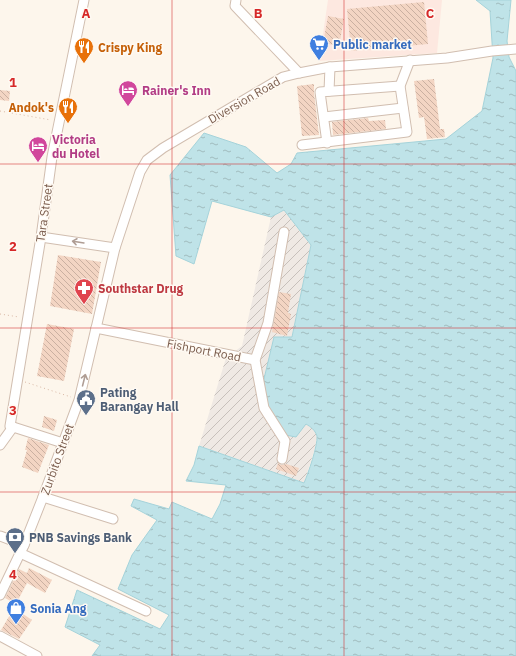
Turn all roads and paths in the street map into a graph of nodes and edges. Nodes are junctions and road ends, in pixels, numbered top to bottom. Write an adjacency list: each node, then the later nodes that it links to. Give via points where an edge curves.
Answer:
1 (84, 0): 12 (street, Tara Street)
2 (236, 0): 6 (street, via 235,6)
3 (513, 50): 4 (street, Diversion Road)
4 (410, 60): 5 (street, Diversion Road); 7 (street)
5 (330, 67): 6 (street, Diversion Road); 8 (street)
6 (299, 73): 17 (street, Diversion Road, via 283,78 163,148 147,160 140,172)
7 (400, 86): 8 (street); 9 (street)
8 (329, 91): 11 (street, via 320,92)
9 (403, 108): 11 (street); 13 (street, via 407,132)
10 (0, 111): 12 (path)
11 (324, 117): 13 (street)
12 (60, 122): 16 (street, Tara Street, via 52,157)
13 (327, 143): 14 (street)
14 (302, 145)
15 (284, 232): 21 (street, via 268,323)
16 (41, 237): 17 (street, one-way to 16); 19 (street, Tara Street)
17 (115, 248): 20 (street, Zurbito Street)
18 (0, 314): 19 (path)
19 (27, 319): 22 (street, Tara Street)
20 (96, 328): 21 (street, Fishport Road); 23 (street, Zurbito Street, one-way to 20)
21 (256, 360): 27 (street, Fishport Road, via 264,408 285,441)
22 (18, 380): 23 (path); 24 (street, Tara Street)
23 (79, 400): 25 (street, Zurbito Street)
24 (11, 427): 25 (street); 26 (street)
25 (63, 443): 28 (street, Zurbito Street)
26 (0, 445)
27 (282, 458)
28 (44, 497): 29 (street); 31 (street, Zurbito Street)
29 (113, 519)
30 (0, 536): 31 (street)
31 (24, 545): 32 (street, Zurbito Street)
32 (20, 553): 33 (street, Zurbito Street); 34 (street)
33 (0, 595)
34 (146, 611)
35 (0, 636): 36 (street)
36 (37, 656)

